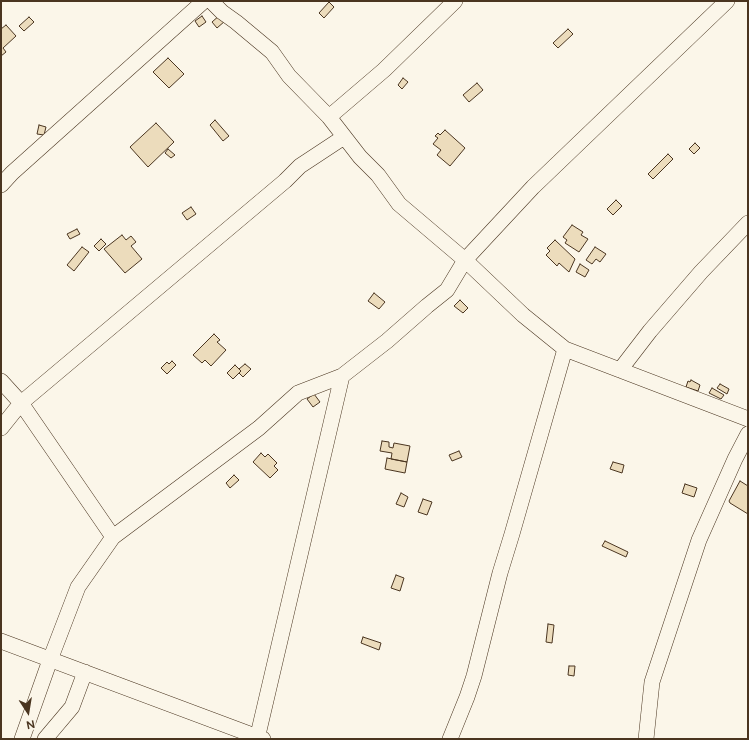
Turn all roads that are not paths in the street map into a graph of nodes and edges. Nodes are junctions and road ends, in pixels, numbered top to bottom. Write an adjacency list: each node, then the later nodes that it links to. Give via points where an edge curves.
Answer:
1 (204, 1): 7 (street)
2 (211, 1): 5 (street, via 272,52 289,76)
3 (455, 1): 5 (street, via 384,70)
4 (727, 1): 9 (street, via 533,187)
5 (329, 117): 6 (street)
6 (344, 137): 9 (street, via 378,175 399,204); 14 (street, via 300,166)
7 (1, 185)
8 (748, 223): 11 (street, via 701,272)
9 (465, 260): 10 (street, via 508,302); 12 (street, via 447,290 387,342)
10 (565, 349): 11 (street); 25 (street, via 500,573 474,676)
11 (620, 370): 15 (street)
12 (342, 376): 18 (street, via 298,393 259,428); 22 (street)
13 (1, 381): 14 (street)
14 (21, 403): 16 (street); 18 (street)
15 (748, 419)
16 (1, 428)
17 (748, 434): 26 (street, via 699,540 652,682)
18 (113, 537): 20 (street, via 78,587)
19 (1, 641): 20 (street)
20 (50, 660): 21 (street); 23 (street)
21 (85, 672): 22 (street); 24 (street, via 72,708)
22 (259, 738)
23 (22, 739)
24 (45, 739)
25 (450, 739)
26 (646, 739)

